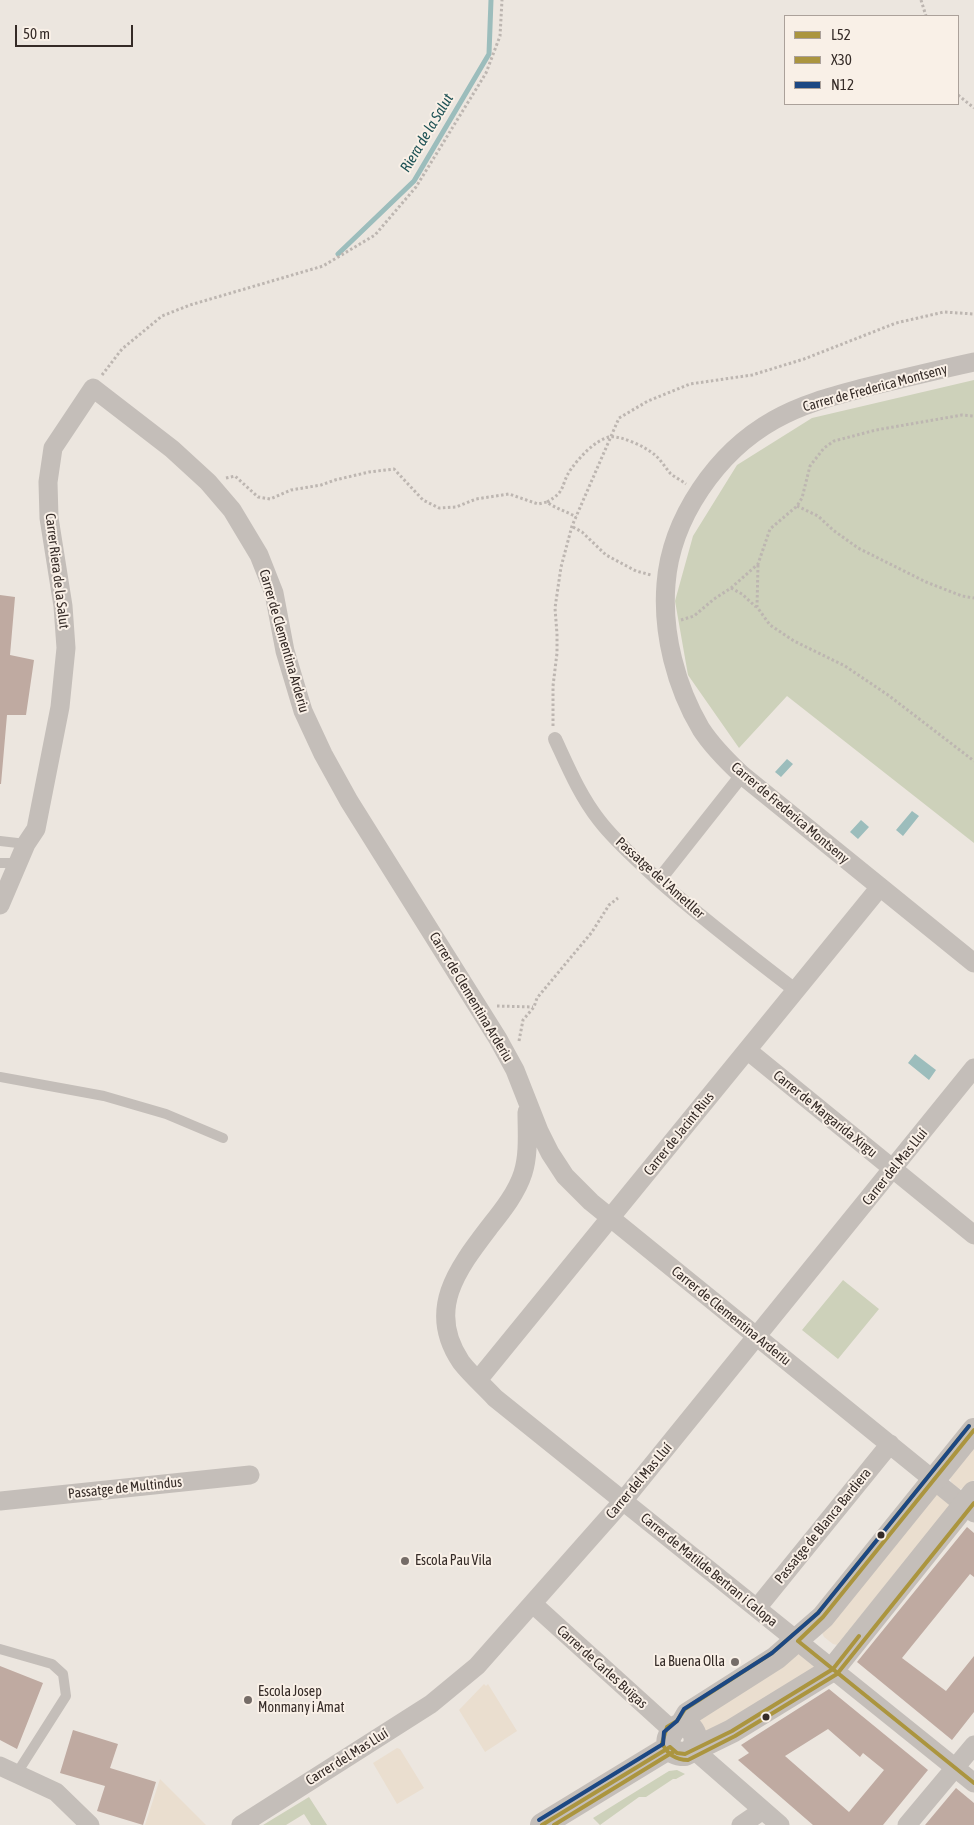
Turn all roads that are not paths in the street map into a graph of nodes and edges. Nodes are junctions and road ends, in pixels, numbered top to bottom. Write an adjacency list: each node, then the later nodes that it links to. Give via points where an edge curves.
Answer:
1 (974, 362): 4 (street, Carrer de Frederica Montseny, via 838,395 773,420 726,457 686,515 666,583 666,619 671,651 683,690 702,730)
2 (93, 388): 6 (street, Carrer Riera de la Salut, via 53,448 48,482 49,518 66,648 60,707 36,829); 16 (street, Carrer de Clementina Arderiu, via 172,449 208,482 232,510 259,555 274,593 285,650 303,711 323,754 483,1014 515,1070)
3 (555, 740): 8 (street, Passatge de l'Ametller, via 580,791 599,820 627,852)
4 (742, 774): 8 (street); 9 (street, Carrer de Frederica Montseny)
5 (0, 842): 6 (lane)
6 (26, 844): 7 (street, Carrer Riera de la Salut)
7 (9, 863): 10 (street, Carrer Riera de la Salut)
8 (659, 880): 12 (street, Passatge de l'Ametller)
9 (880, 887): 11 (street, Carrer de Frederica Montseny); 12 (street, Carrer de Jacint Rius)
10 (0, 905)
11 (974, 963)
12 (795, 990): 13 (street, Carrer de Jacint Rius)
13 (746, 1050): 18 (street, Carrer de Margarida Xirgu); 19 (street, Carrer de Jacint Rius)
14 (974, 1068): 18 (street, Carrer del Mas Lluí)
15 (0, 1077): 17 (lane, via 104,1096 166,1114)
16 (526, 1101): 19 (street, Carrer de Clementina Arderiu, via 550,1153 565,1176); 22 (street, Carrer de Matilde Bertran i Calopa, via 527,1149 523,1174 506,1206 463,1262 448,1298 446,1320 450,1341)
17 (223, 1138)
18 (893, 1169): 20 (street, Carrer de Margarida Xirgu); 21 (street, Carrer del Mas Lluí)
19 (610, 1218): 21 (street, Carrer de Clementina Arderiu); 22 (street, Carrer de Jacint Rius)
20 (974, 1235)
21 (757, 1337): 24 (street, Carrer de Clementina Arderiu); 28 (street, Carrer del Mas Lluí)
22 (478, 1380): 28 (street, Carrer de Matilde Bertran i Calopa)
23 (974, 1430): 26 (street)
24 (890, 1444): 26 (street, Carrer de Clementina Arderiu); 31 (street, Passatge de Blanca Bardiera)
25 (250, 1475): 27 (street, Passatge de Multindus)
26 (934, 1480): 29 (street, Carrer de Clementina Arderiu); 32 (street, via 823,1617)
27 (0, 1501)
28 (623, 1501): 30 (street, Carrer del Mas Lluí); 31 (street, Carrer de Matilde Bertran i Calopa)
29 (971, 1504): 34 (street)
30 (533, 1604): 35 (street, Carrer de Carles Buïgas); 45 (street, Carrer del Mas Lluí, via 477,1666 431,1704)
31 (756, 1608): 32 (street, Carrer de Matilde Bertran i Calopa)
32 (798, 1641): 34 (street, Carrer de Matilde Bertran i Calopa); 35 (street, via 688,1714)
33 (0, 1649): 40 (lane, via 52,1664 63,1674 66,1696)
34 (833, 1668): 36 (street); 39 (street, Carrer de Matilde Bertran i Calopa)
35 (674, 1734): 38 (street, via 673,1750 681,1754); 46 (street)
36 (724, 1735): 38 (street); 41 (street, via 718,1744)
37 (974, 1745): 39 (street)
38 (693, 1749): 41 (street)
39 (956, 1768): 42 (street, Carrer de Matilde Bertran i Calopa); 49 (street)
40 (8, 1769): 44 (street, via 56,1792)
41 (725, 1777): 43 (street)
42 (974, 1783)
43 (762, 1810): 47 (street); 48 (street)
44 (90, 1825)
45 (241, 1825)
46 (542, 1825)
47 (741, 1825)
48 (780, 1825)
49 (907, 1825)

